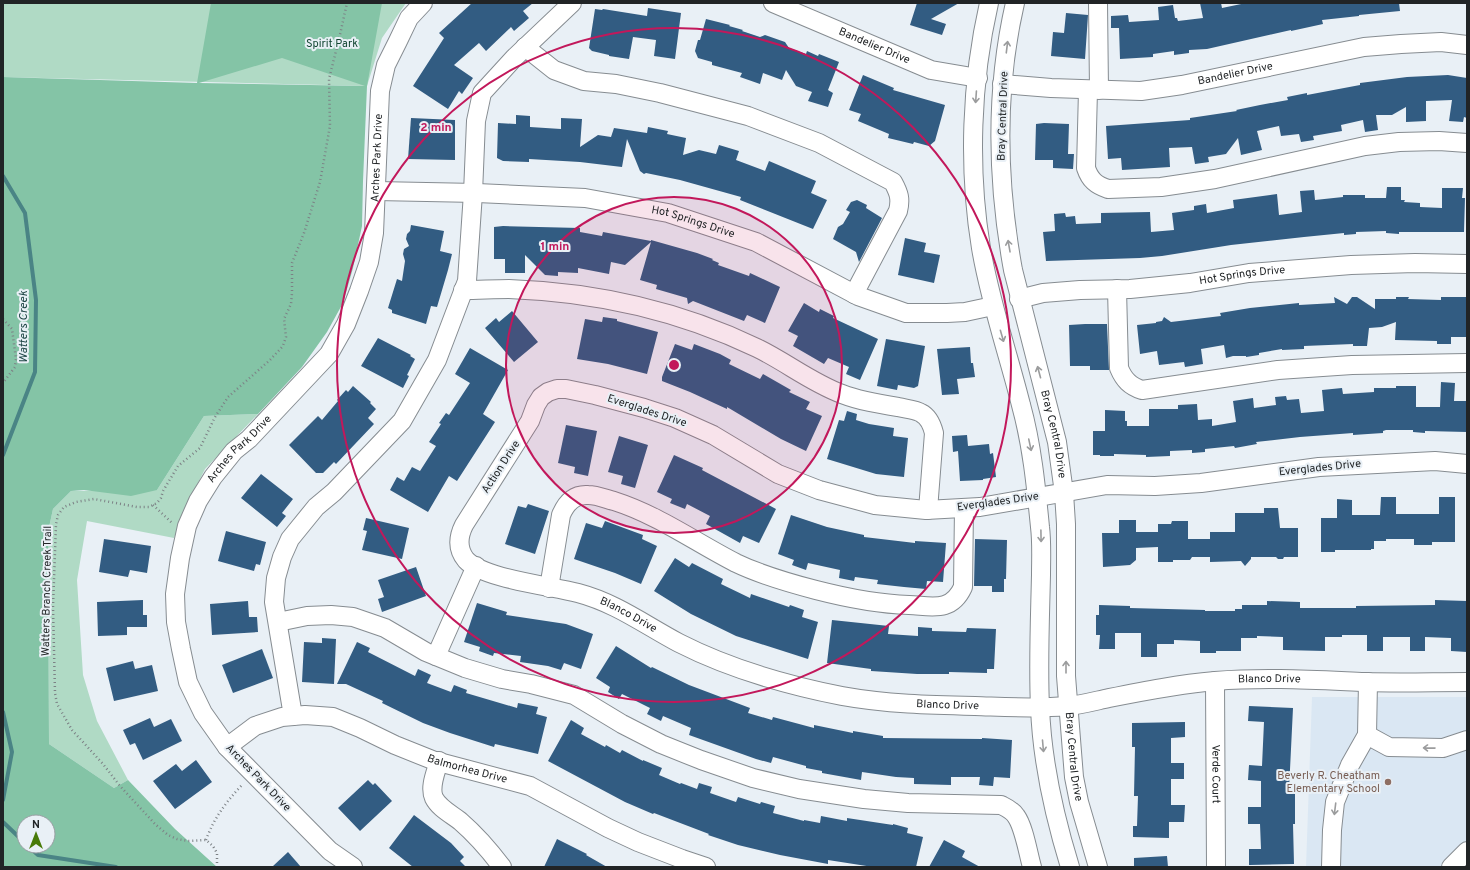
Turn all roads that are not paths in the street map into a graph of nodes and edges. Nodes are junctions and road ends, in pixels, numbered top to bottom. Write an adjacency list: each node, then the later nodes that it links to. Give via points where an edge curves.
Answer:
1 (423, 3): 13 (street, Arches Park Drive, via 409,18 386,64 380,91)
2 (572, 3): 8 (street)
3 (773, 3): 9 (street, Bandelier Drive, via 931,70)
4 (989, 3): 9 (street)
5 (1015, 3): 10 (street, Bray Central Drive, one-way to 5)
6 (1098, 3): 11 (street)
7 (1467, 45): 11 (street, Bandelier Drive, via 1441,42 1364,47 1182,85 1141,91)
8 (525, 47): 14 (street, via 482,93 476,120); 18 (street, via 554,70 584,81 660,92 748,116 819,143 893,182 901,202 898,211)
9 (978, 78): 20 (street, one-way to 20, via 973,136 974,192)
10 (1002, 84): 11 (street, Bandelier Drive); 19 (street, Bray Central Drive, one-way to 10, via 1002,190)
11 (1093, 90): 12 (street, via 1086,168 1093,182 1108,189 1161,187 1215,179 1365,146 1439,141)
12 (1467, 144)
13 (376, 191): 14 (street, Hot Springs Drive); 41 (street, Arches Park Drive, via 374,234 369,262 346,324 329,354 249,439 234,451 213,477 198,501 187,526 176,577 176,622 188,682 194,697)
14 (473, 193): 17 (street, via 466,281); 18 (street, Hot Springs Drive, via 585,198 668,213 756,242)
15 (1467, 264): 16 (street, Hot Springs Drive, via 1352,265 1249,273 1190,283)
16 (1117, 289): 19 (street, Hot Springs Drive, via 1043,293); 21 (street, via 1119,368 1127,383 1142,390 1278,370 1352,365)
17 (463, 290): 27 (street, via 508,289 563,293 631,304 684,318 758,349 842,394 922,413 928,418 934,433); 31 (street, via 437,360 402,421 334,492 316,507 290,540 276,578 274,602)
18 (854, 294): 20 (street, Hot Springs Drive, via 906,313 965,312)
19 (1019, 299): 24 (street, Bray Central Drive, one-way to 19, via 1056,442)
20 (993, 306): 25 (street, one-way to 25, via 1022,407)
21 (1467, 363)
22 (552, 391): 27 (street, Everglades Drive, via 566,389 675,418 713,435 778,474 819,490 875,505); 28 (street, Action Drive, via 541,397 530,421 464,525 460,533)
23 (1467, 464): 24 (street, Everglades Drive, via 1435,461 1319,467 1201,483 1155,486 1107,485)
24 (1064, 493): 25 (street, Everglades Drive); 36 (street, Bray Central Drive, one-way to 24)
25 (1037, 497): 26 (street, Everglades Drive); 37 (street, one-way to 37, via 1041,531)
26 (964, 508): 27 (street, Everglades Drive); 30 (street, via 963,587 953,602 936,608 862,601 765,575 736,563 634,508 586,494 570,500 564,507)
27 (928, 510)
28 (460, 548): 29 (street, Blanco Drive, via 466,559)
29 (476, 566): 30 (street, Blanco Drive, via 488,572); 32 (street)
30 (549, 588): 37 (street, Blanco Drive, via 600,599 714,660 804,688 875,702)
31 (278, 622): 32 (street, via 307,616 331,615 353,618 385,628); 38 (street)
32 (436, 656): 47 (street, via 502,679 574,695 661,744 753,778 799,789 864,799 908,803 1000,805 1015,814 1020,822)
33 (1215, 681): 34 (street, Blanco Drive, via 1289,679); 36 (street, Blanco Drive, via 1147,690); 50 (street, Verde Court)
34 (1368, 682): 35 (street, Blanco Drive); 39 (street)
35 (1467, 682)
36 (1068, 706): 37 (street, Blanco Drive); 49 (street, Bray Central Drive, via 1074,777)
37 (1040, 707): 48 (street, one-way to 48, via 1044,755 1053,803)
38 (293, 716): 41 (street, Balmorhea Drive, via 255,726); 42 (street, Balmorhea Drive, via 305,714 333,717)
39 (1367, 735): 40 (street, one-way to 39, via 1443,748 1389,747); 51 (street, one-way to 51, via 1350,765 1335,802)
40 (1467, 740)
41 (226, 748): 44 (street, Arches Park Drive, via 330,851)
42 (439, 762): 45 (street, via 433,782 434,798 460,821); 46 (street, Balmorhea Drive, via 530,786 638,842)
43 (1467, 851): 52 (street)
44 (353, 867)
45 (502, 867)
46 (706, 867)
47 (1032, 867)
48 (1070, 867)
49 (1098, 867)
50 (1216, 867)
51 (1331, 867)
52 (1451, 867)

